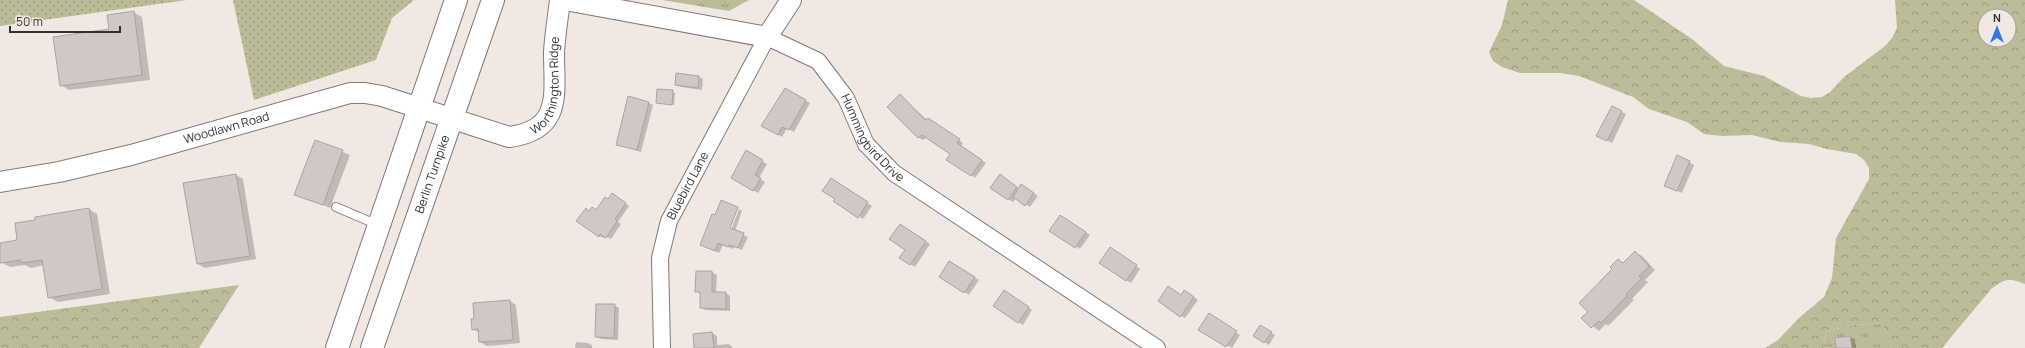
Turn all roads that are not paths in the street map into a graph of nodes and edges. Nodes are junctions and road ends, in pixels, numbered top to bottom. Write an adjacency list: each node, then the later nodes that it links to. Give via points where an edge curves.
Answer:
1 (456, 0): 7 (highway)
2 (493, 0): 8 (highway, Berlin Turnpike)
3 (560, 0): 8 (street, Worthington Ridge, via 554,52 555,100 549,114 539,126 525,135 509,137)
4 (565, 0): 6 (street, Hummingbird Drive)
5 (791, 0): 6 (street)
6 (767, 37): 14 (street, Bluebird Lane, via 669,221 660,258); 15 (street, Hummingbird Drive, via 818,61 846,98 866,144 894,172)
7 (418, 108): 8 (street, Woodlawn Road); 9 (street, Woodlawn Road, via 382,96 350,93 131,155 59,172); 11 (highway)
8 (452, 118): 13 (highway, Berlin Turnpike)
9 (0, 182)
10 (336, 207): 11 (lane)
11 (378, 225): 12 (highway)
12 (337, 348)
13 (372, 348)
14 (662, 348)
15 (1157, 348)

